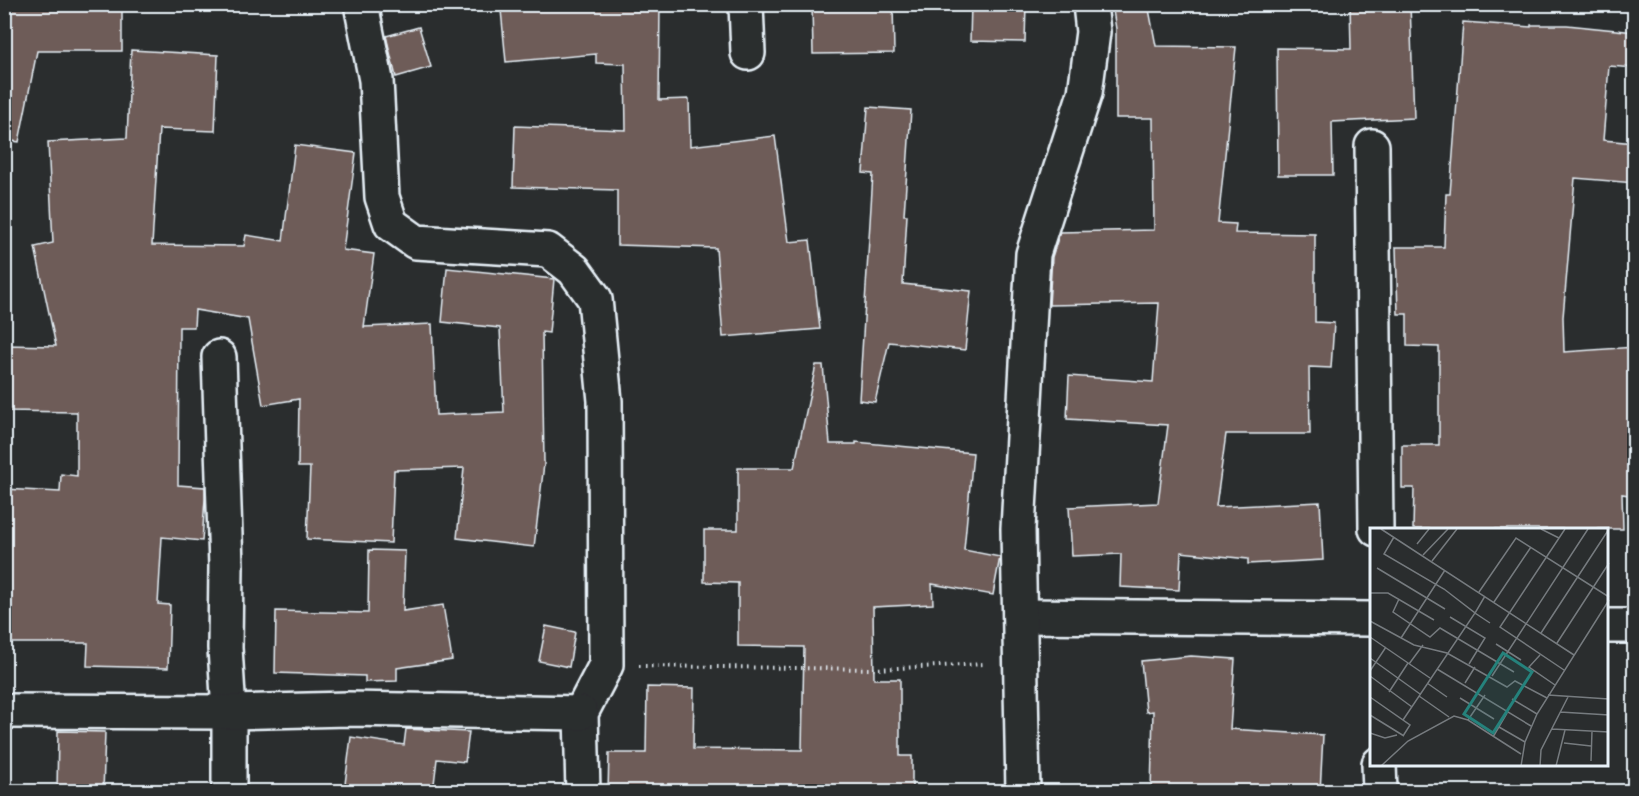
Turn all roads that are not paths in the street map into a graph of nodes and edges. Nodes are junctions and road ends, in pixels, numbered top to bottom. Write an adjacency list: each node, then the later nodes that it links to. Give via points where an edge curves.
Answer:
1 (361, 4): 14 (street, via 376,80 382,197 391,224 416,242 548,250 574,270 595,299 605,401 606,665)
2 (746, 4): 4 (street)
3 (1090, 4): 8 (street, via 1093,32 1085,93 1033,254 1018,529)
4 (748, 53)
5 (1372, 146): 7 (street)
6 (219, 357): 13 (street)
7 (1376, 528)
8 (1020, 616): 9 (street); 18 (street)
9 (1370, 619)
10 (1609, 626): 11 (street)
11 (1635, 627)
12 (4, 711): 13 (street)
13 (229, 712): 14 (street, via 348,709); 16 (street)
14 (580, 713): 17 (street)
15 (1379, 766): 19 (street)
16 (229, 792)
17 (583, 792)
18 (1023, 792)
19 (1380, 792)

